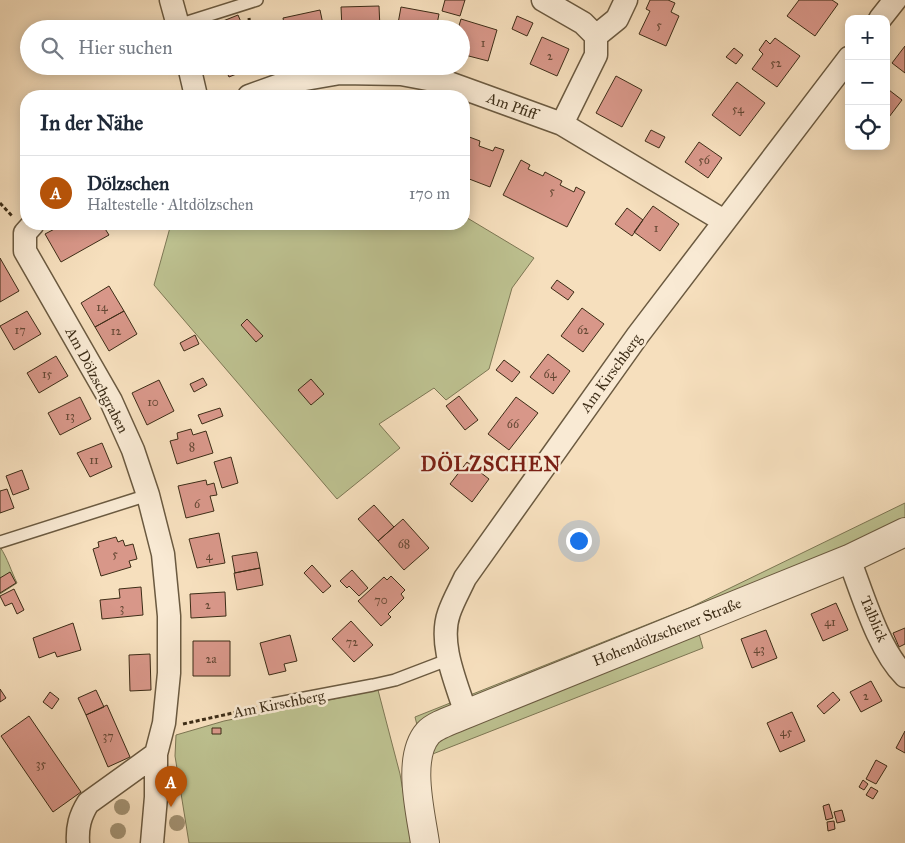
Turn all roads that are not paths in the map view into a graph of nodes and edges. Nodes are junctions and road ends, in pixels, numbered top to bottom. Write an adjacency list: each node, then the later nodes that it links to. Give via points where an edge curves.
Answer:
1 (171, 0): 7 (street)
2 (257, 0): 8 (lane)
3 (543, 0): 9 (street, via 583,23)
4 (626, 0): 9 (street, via 617,19)
5 (895, 0): 6 (street)
6 (883, 15)
7 (176, 20)
8 (198, 20)
9 (596, 36): 18 (street, via 596,55)
10 (847, 60): 19 (street, Am Kirschberg)
11 (191, 75): 14 (street)
12 (328, 75): 15 (street, Am Pfiff, via 288,82)
13 (406, 75): 16 (street, Am Pfiff)
14 (195, 90)
15 (266, 90)
16 (468, 90)
17 (470, 91): 18 (street, Am Pfiff)
18 (562, 124): 19 (street, Am Pfiff)
19 (724, 221): 25 (street, Am Kirschberg, via 638,335 465,578 446,629)
20 (28, 230): 21 (street, Am Dölzschgraben, via 25,251 112,401)
21 (148, 495): 23 (lane); 29 (street, Am Dölzschgraben, via 162,554 169,616 169,673 164,723)
22 (905, 532): 24 (street, Hohendölzschener Straße)
23 (0, 542)
24 (849, 559): 26 (street, Talblick, via 877,629 895,666); 28 (street, Hohendölzschener Straße)
25 (450, 658): 27 (lane, Am Kirschberg, via 395,680); 28 (street, Am Kirschberg)
26 (905, 676)
27 (273, 704)
28 (466, 714): 32 (street, Hohendölzschener Straße, via 428,732 422,743 415,773)
29 (156, 754): 30 (street, via 88,803 81,814); 31 (street, Am Dölzschgraben, via 157,790)
30 (78, 843)
31 (152, 843)
32 (425, 843)

